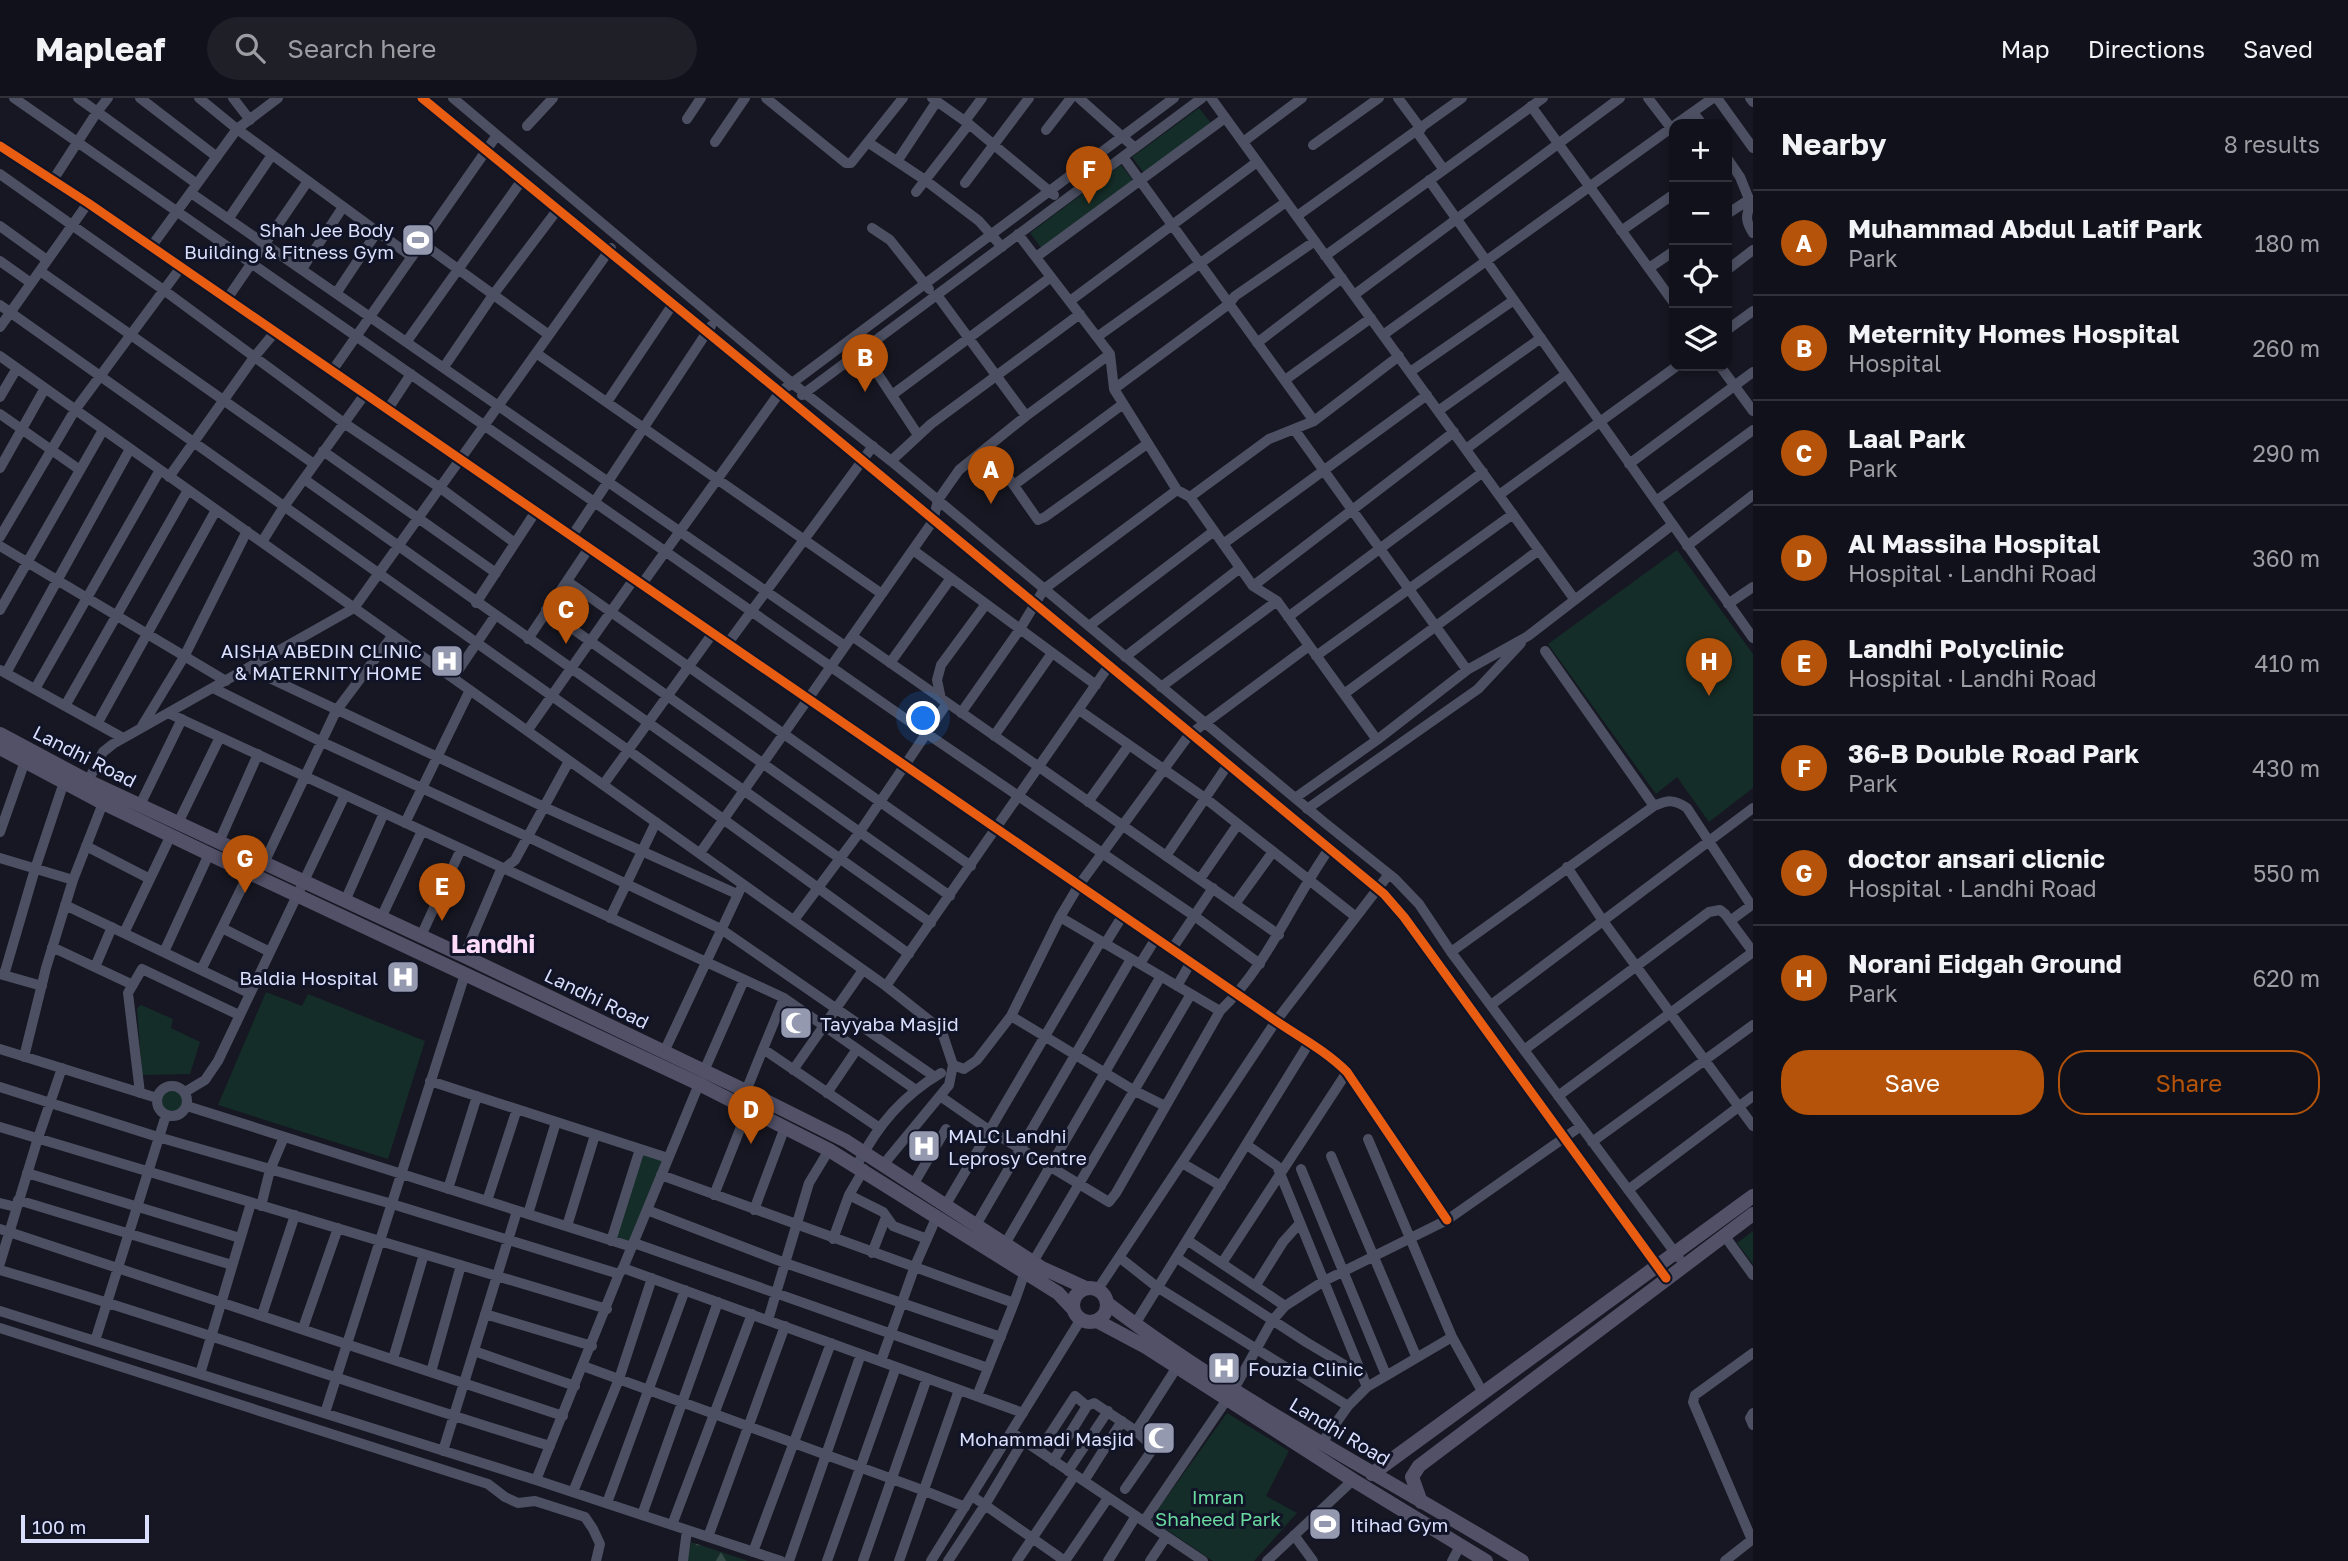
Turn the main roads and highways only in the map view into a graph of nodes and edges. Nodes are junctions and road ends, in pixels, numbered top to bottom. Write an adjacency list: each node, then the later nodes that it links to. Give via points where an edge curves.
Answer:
1 (0, 734): 3 (main road, Landhi Road, via 140,805)
2 (0, 748): 3 (main road, Landhi Road, via 103,803)
3 (174, 829): 4 (main road, Landhi Road, via 209,854 298,897); 4 (main road, Landhi Road, via 219,842 464,956 664,1052)
4 (701, 1078): 5 (main road, Landhi Road, via 748,1109); 5 (main road, Landhi Road, via 746,1091)
5 (862, 1162): 7 (main road, Landhi Road); 7 (main road, Landhi Road, via 883,1165)
6 (1753, 1196): 9 (main road)
7 (941, 1211): 10 (main road, Landhi Road); 10 (main road, Landhi Road, via 976,1225)
8 (1753, 1214): 9 (main road, via 1724,1236)
9 (1679, 1259): 11 (main road)
10 (1029, 1267): 12 (main road, Landhi Road); 14 (main road, Landhi Road)
11 (1662, 1272): 17 (main road); 18 (main road, via 1419,1466 1412,1477)
12 (1092, 1288): 13 (main road, via 1106,1297); 14 (main road, via 1081,1290 1074,1299)
13 (1107, 1303): 15 (main road, via 1105,1314); 16 (main road, Landhi Road)
14 (1077, 1315): 15 (main road)
15 (1097, 1321): 16 (main road, Landhi Road)
16 (1231, 1394): 17 (main road, Landhi Road); 19 (main road, Landhi Road, via 1353,1480)
17 (1372, 1474): 18 (main road, Landhi Road)
18 (1421, 1502): 20 (main road, Landhi Road)
19 (1486, 1561)
20 (1522, 1561)

